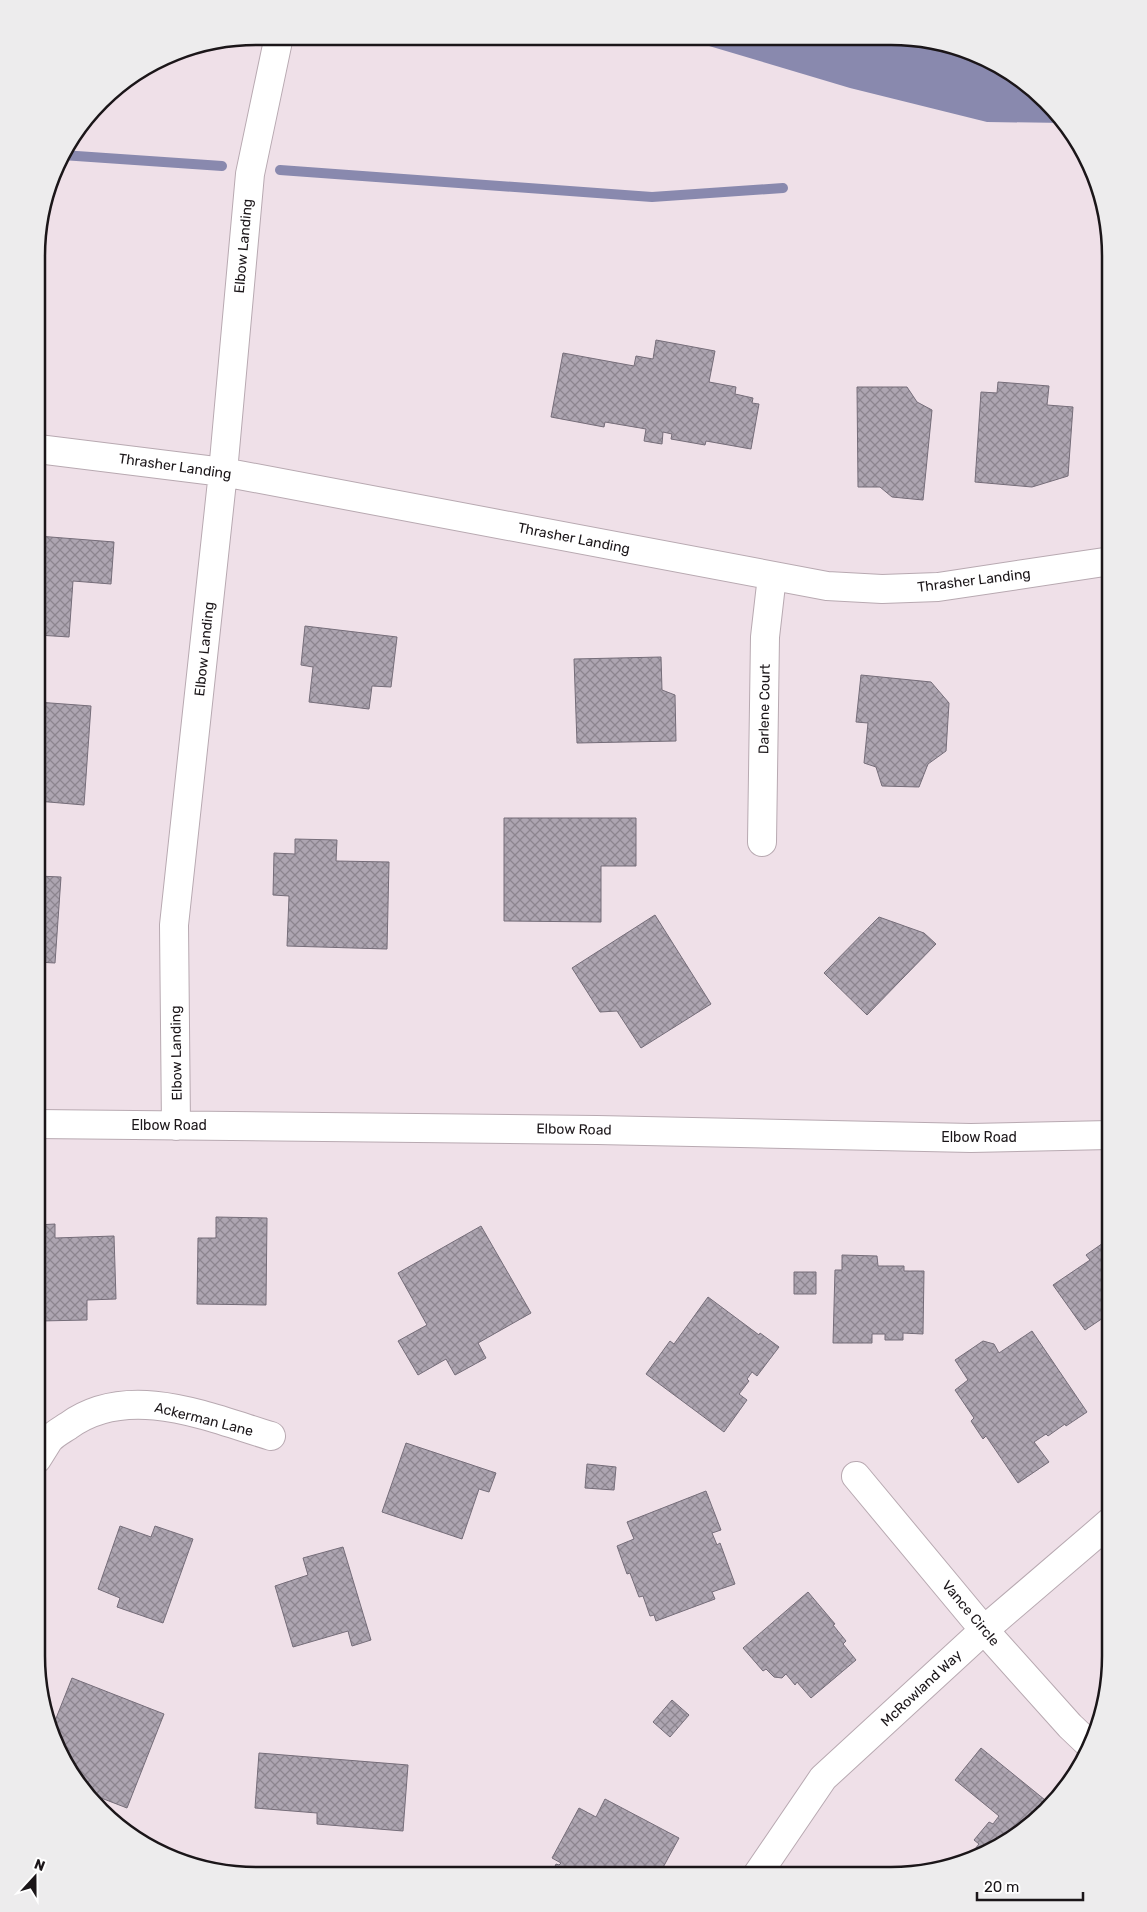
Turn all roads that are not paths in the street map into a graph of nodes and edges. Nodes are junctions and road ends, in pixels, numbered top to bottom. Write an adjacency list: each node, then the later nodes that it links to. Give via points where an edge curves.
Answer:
1 (277, 45): 3 (street, Elbow Landing, via 250,174)
2 (45, 450): 3 (street, Thrasher Landing)
3 (223, 472): 5 (street, Thrasher Landing); 8 (street, Elbow Landing, via 174,925)
4 (1102, 562): 5 (street, Thrasher Landing, via 938,587 882,589 827,586)
5 (772, 576): 6 (street, Darlene Court, via 765,637)
6 (762, 842)
7 (45, 1124): 8 (street, Elbow Road)
8 (176, 1126): 9 (street, Elbow Road, via 971,1138)
9 (1102, 1135)
10 (271, 1436): 11 (street, Ackerman Lane, via 152,1404 111,1406 77,1419)
11 (45, 1446)
12 (856, 1476): 14 (street, Vance Circle)
13 (1102, 1529): 14 (street, McRowland Way)
14 (984, 1630): 15 (street, Vance Circle); 16 (street, McRowland Way, via 823,1778)
15 (1084, 1740)
16 (762, 1867)

